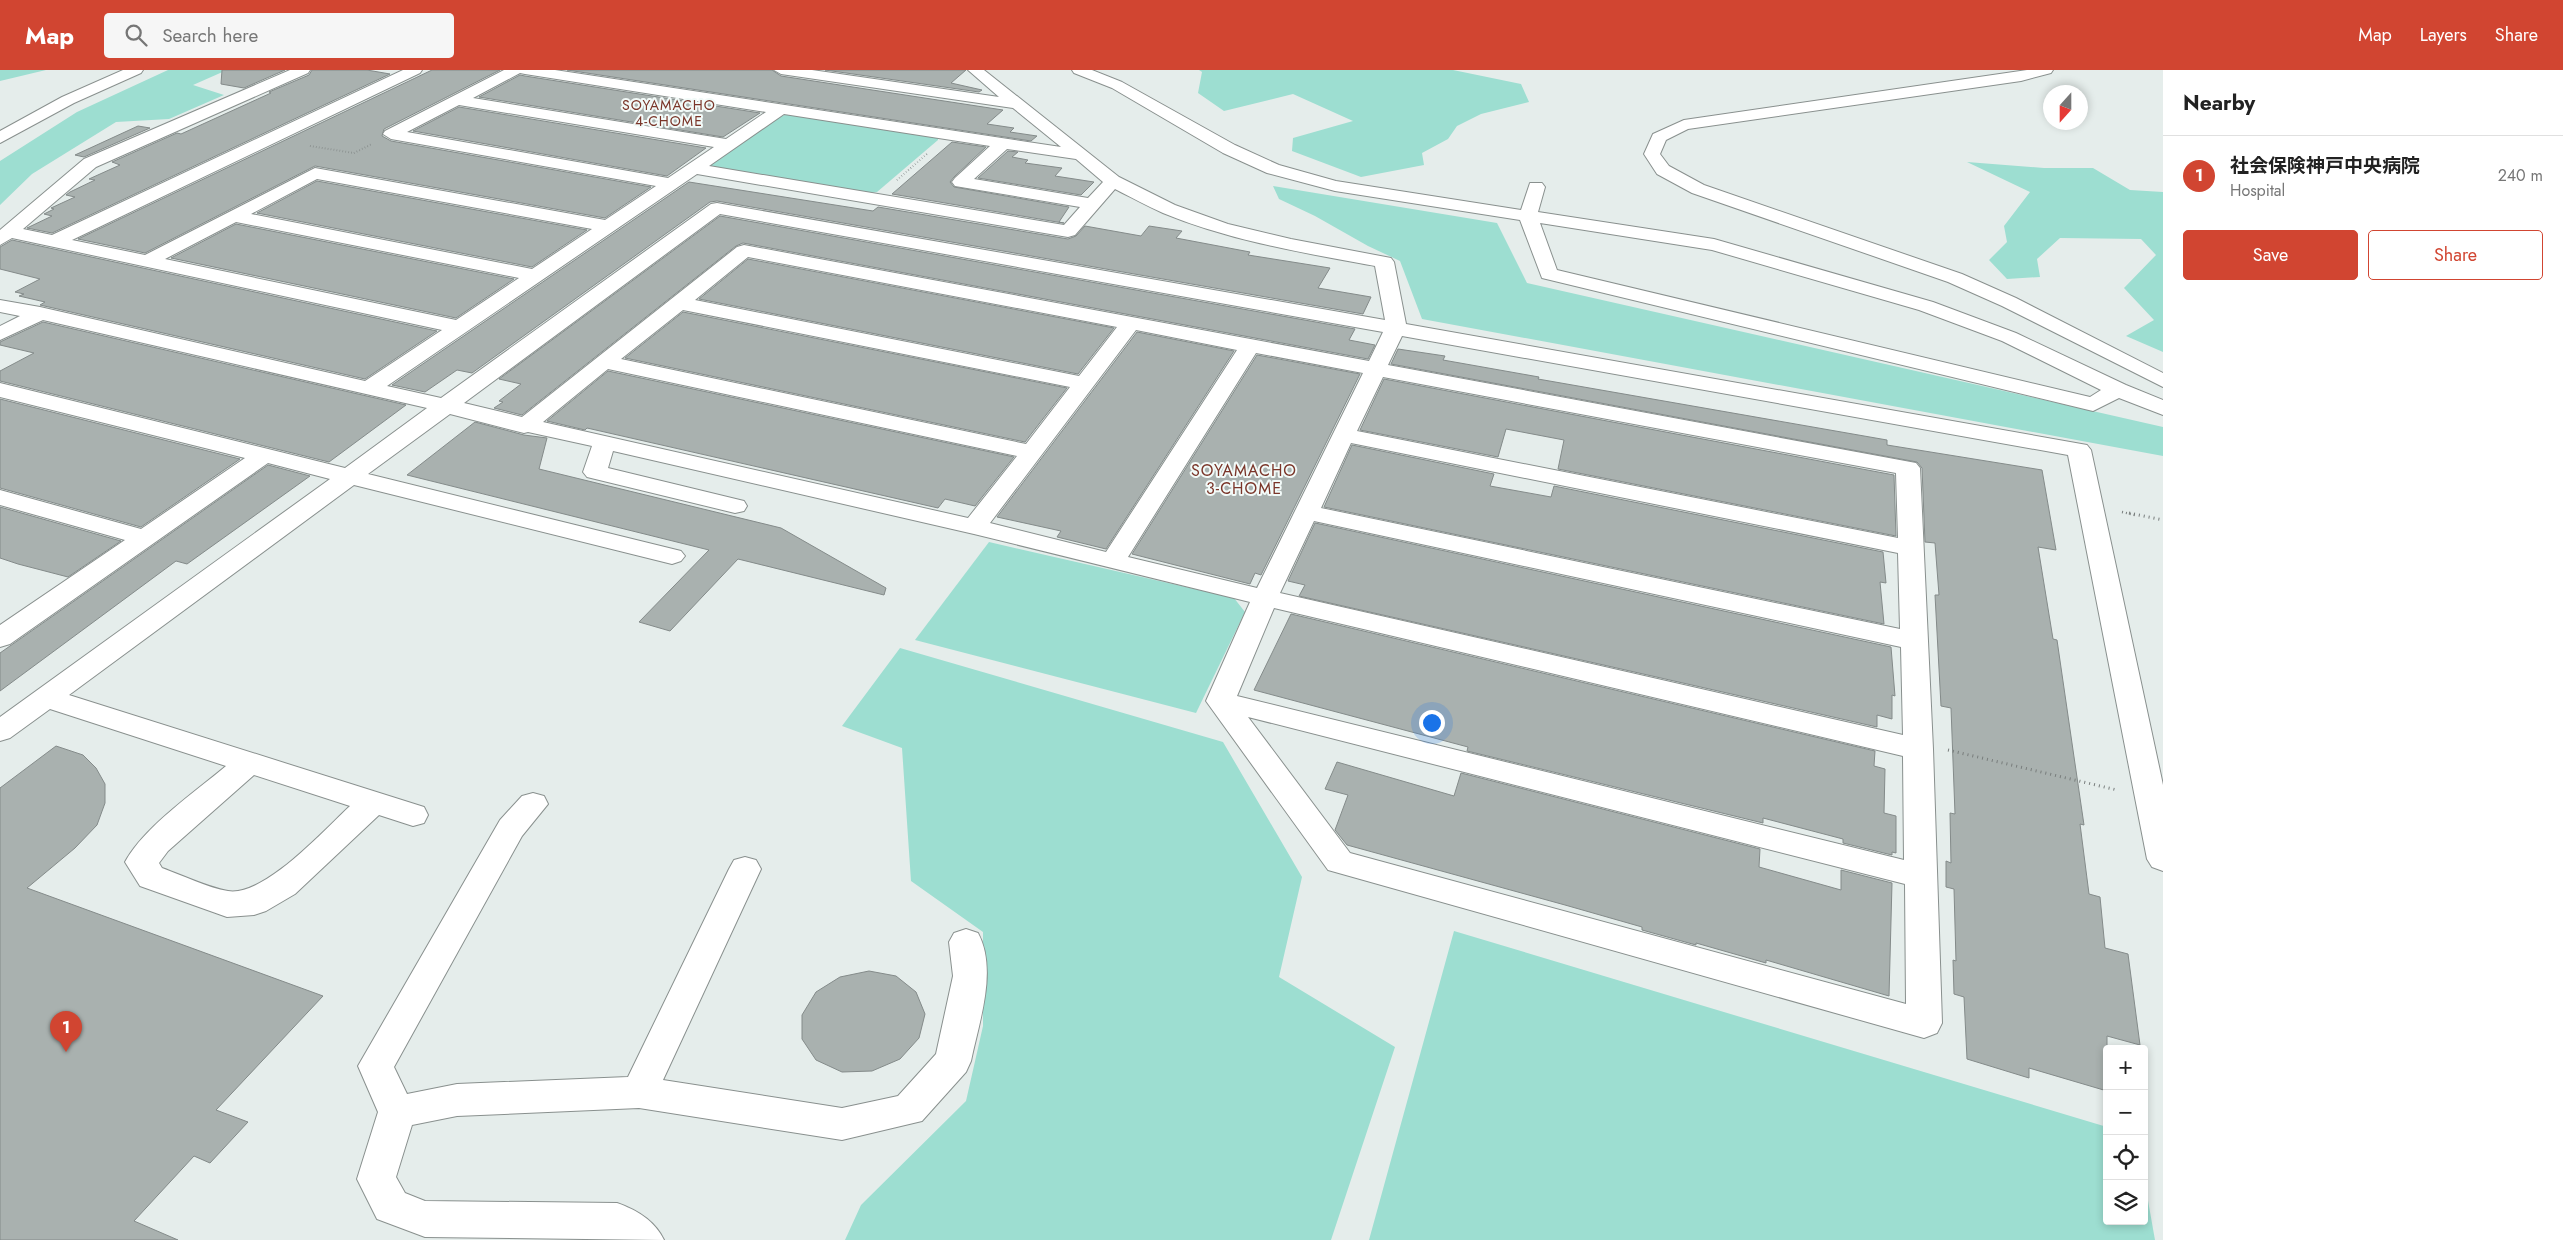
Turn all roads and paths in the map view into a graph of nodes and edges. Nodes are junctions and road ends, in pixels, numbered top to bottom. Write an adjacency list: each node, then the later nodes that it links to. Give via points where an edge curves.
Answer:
1 (136, 70): 15 (main road, via 50,109)
2 (302, 70): 29 (main road, via 90,163)
3 (415, 70): 30 (main road)
4 (515, 70): 10 (main road)
5 (524, 70): 12 (main road)
6 (780, 70): 11 (main road)
7 (975, 70): 11 (main road)
8 (1079, 70): 27 (main road, via 1117,85 1229,149 1273,169 1335,186)
9 (2046, 70): 43 (main road, via 1684,125 1659,137 1652,154 1663,170 1698,189 1955,278)
10 (457, 100): 13 (main road); 17 (main road)
11 (1018, 104): 18 (main road)
12 (781, 109): 14 (main road); 17 (main road)
13 (391, 134): 20 (path); 22 (main road)
14 (950, 135): 16 (main road); 24 (path)
15 (0, 138)
16 (1003, 143): 18 (main road); 25 (main road, via 961,182)
17 (729, 144): 19 (main road)
18 (1082, 155): 21 (main road)
19 (693, 168): 22 (main road); 24 (main road)
20 (315, 173): 26 (main road); 28 (main road)
21 (1113, 181): 25 (main road); 38 (main road, via 1169,209 1222,228 1384,262)
22 (670, 182): 28 (main road)
23 (1536, 187): 27 (main road)
24 (876, 199): 25 (main road, via 1068,231)
25 (1092, 204)
26 (233, 216): 31 (main road); 32 (main road)
27 (1528, 216): 47 (main road, via 1714,245 1917,304 2009,337); 47 (main road, via 1550,274 2093,404)
28 (606, 226): 32 (main road)
29 (4, 235): 30 (main road)
30 (55, 242): 31 (main road)
31 (148, 261): 37 (main road)
32 (534, 275): 37 (main road)
33 (679, 303): 36 (main road, via 744,251); 41 (main road); 44 (main road)
34 (0, 306): 35 (main road)
35 (40, 313): 39 (main road); 45 (main road)
36 (1130, 324): 40 (main road); 44 (main road)
37 (458, 327): 45 (main road)
38 (1396, 327): 42 (main road); 48 (main road, via 716,208); 76 (main road, via 2079,450)
39 (0, 334)
40 (1250, 346): 42 (main road); 65 (main road)
41 (604, 362): 50 (main road); 53 (main road)
42 (1375, 369): 51 (main road); 63 (main road, via 1908,468)
43 (2163, 381)
44 (1084, 383): 53 (main road)
45 (368, 389): 48 (main road)
46 (0, 390): 54 (main road)
47 (2118, 390): 49 (main road)
48 (442, 406): 50 (main road); 55 (main road)
49 (2163, 408)
50 (524, 426): 52 (main road)
51 (1344, 435): 58 (main road); 63 (main road)
52 (604, 444): 57 (main road, via 595,472); 61 (main road)
53 (1032, 452): 61 (main road)
54 (263, 456): 55 (main road); 62 (main road)
55 (347, 476): 64 (main road); 69 (main road)
56 (0, 497): 62 (main road)
57 (735, 506)
58 (1306, 512): 66 (main road); 68 (main road)
59 (2122, 512): 60 (path)
60 (2163, 520)
61 (974, 527): 65 (main road)
62 (145, 538): 67 (main road)
63 (1910, 548): 68 (main road)
64 (672, 556)
65 (1113, 561): 66 (main road)
66 (1265, 598): 70 (main road); 72 (main road)
67 (3, 634)
68 (1914, 641): 72 (main road)
69 (44, 697): 71 (main road); 73 (main road)
70 (1220, 701): 80 (main road); 80 (main road, via 1338,862 1924,1023)
71 (0, 731)
72 (1918, 749): 76 (path, via 1947,750 2110,787); 80 (main road)
73 (249, 763): 74 (main road); 74 (main road, via 157,842 141,862 152,877 226,904 254,902 284,886)
74 (373, 803): 77 (main road)
75 (533, 804): 83 (main road, via 511,828 376,1066)
76 (2158, 807): 78 (main road)
77 (413, 816)
78 (2163, 859)
79 (745, 868): 82 (main road)
80 (1920, 876)
81 (966, 942): 82 (main road, via 970,976 953,1061 909,1110 842,1124)
82 (639, 1092): 83 (main road, via 456,1100)
83 (397, 1112): 84 (main road, via 376,1179 391,1206 426,1219 617,1221)
84 (644, 1240)

